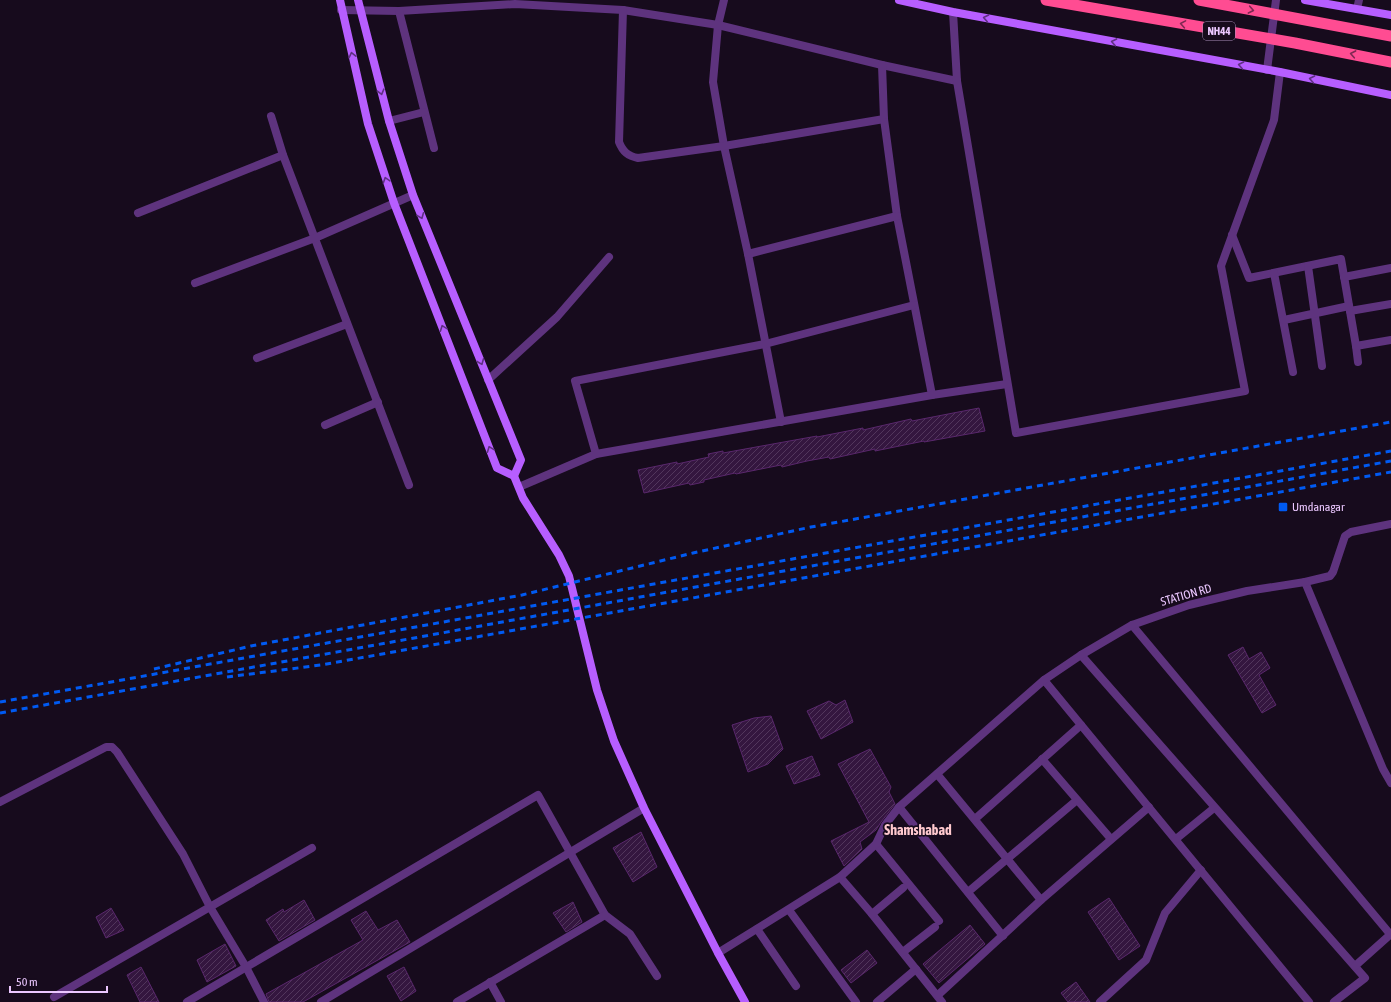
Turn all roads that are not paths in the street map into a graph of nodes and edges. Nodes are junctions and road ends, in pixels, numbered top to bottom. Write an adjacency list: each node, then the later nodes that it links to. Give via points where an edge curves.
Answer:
1 (340, 0): 11 (main road)
2 (358, 0): 14 (main road)
3 (724, 0): 18 (street)
4 (899, 0): 16 (main road)
5 (1046, 0): 20 (highway, NH44, one-way to 5, bridge)
6 (1199, 0): 19 (highway, NH44, one-way to 19, bridge)
7 (1276, 0): 22 (street)
8 (1305, 0): 13 (main road)
9 (1359, 0): 13 (street)
10 (515, 2): 12 (street); 15 (street)
11 (341, 10): 14 (street); 34 (main road, one-way to 11, via 368,124)
12 (623, 10): 18 (street); 30 (street, via 619,142 622,150 629,156 638,158)
13 (1357, 10): 17 (main road)
14 (360, 11): 15 (street); 29 (main road, one-way to 29)
15 (399, 11): 26 (street)
16 (953, 12): 22 (main road, one-way to 16); 24 (street)
17 (1391, 15)
18 (718, 25): 21 (street); 30 (street, via 713,82)
19 (1391, 36)
20 (1391, 62)
21 (882, 65): 24 (street); 28 (street)
22 (1267, 70): 23 (main road)
23 (1280, 72): 25 (main road, one-way to 23); 37 (street, via 1274,120)
24 (957, 81): 60 (street)
25 (1391, 95)
26 (424, 112): 29 (street); 31 (street)
27 (271, 116): 32 (street)
28 (884, 119): 30 (street); 36 (street)
29 (389, 121): 33 (main road)
30 (724, 146): 39 (street)
31 (434, 148)
32 (283, 155): 35 (street); 38 (street)
33 (413, 195): 34 (street); 59 (main road, one-way to 59)
34 (394, 203): 38 (street); 66 (main road, one-way to 34, via 497,468)
35 (138, 213)
36 (897, 216): 39 (street); 47 (street)
37 (1232, 235): 43 (street, via 1250,278); 60 (street, via 1221,266 1245,391 1016,433)
38 (315, 238): 45 (street); 51 (street)
39 (748, 254): 53 (street)
40 (609, 257): 59 (street, via 556,317)
41 (1308, 266): 43 (street); 44 (street, via 1341,259); 49 (street)
42 (1391, 268): 44 (street)
43 (1274, 273): 50 (street)
44 (1344, 277): 48 (street)
45 (195, 283)
46 (1391, 304): 48 (street)
47 (914, 305): 53 (street); 61 (street)
48 (1349, 308): 49 (street); 54 (street)
49 (1315, 313): 50 (street); 57 (street)
50 (1284, 320): 58 (street)
51 (346, 324): 55 (street); 62 (street)
52 (1391, 340): 54 (street)
53 (765, 344): 63 (street); 65 (street, via 575,381)
54 (1356, 346): 56 (street)
55 (257, 358)
56 (1358, 362)
57 (1322, 366)
58 (1293, 372)
59 (488, 380): 66 (main road, via 521,460)
60 (1007, 384): 61 (street)
61 (932, 394): 63 (street)
62 (378, 402): 64 (street); 67 (street)
63 (781, 422): 65 (street)
64 (325, 425)
65 (596, 454): 68 (street)
66 (514, 476): 68 (main road)
67 (409, 484)
68 (519, 487): 84 (main road, via 569,576 597,690 614,741)
69 (1391, 524): 70 (street, STATION RD, via 1351,532 1345,536 1330,576)
70 (1306, 582): 71 (street, STATION RD, via 1247,591 1188,605); 77 (street)
71 (1132, 624): 72 (street, STATION RD); 103 (street)
72 (1081, 655): 73 (street, STATION RD); 85 (street)
73 (1044, 680): 74 (street); 78 (street, STATION RD)
74 (1081, 725): 75 (street); 83 (street)
75 (1042, 759): 80 (street); 86 (street)
76 (1391, 765): 77 (street)
77 (1383, 769): 79 (street)
78 (938, 774): 82 (street, STATION RD); 86 (street)
79 (1391, 783)
80 (1077, 800): 87 (street); 92 (street)
81 (0, 802): 98 (street, via 106,747 112,747 183,854)
82 (900, 807): 89 (street, STATION RD, via 885,825); 96 (street)
83 (1149, 807): 87 (street); 88 (street)
84 (644, 808): 91 (street); 106 (main road)
85 (1214, 808): 88 (street); 107 (street)
86 (974, 819): 92 (street)
87 (1111, 839): 97 (street)
88 (1176, 839): 93 (street)
89 (876, 844): 94 (street); 105 (street, via 937,924)
90 (312, 848): 98 (street)
91 (572, 852): 100 (street); 108 (street, via 538,795); 117 (street)
92 (1007, 859): 96 (street); 97 (street)
93 (1200, 870): 123 (street, via 1165,913 1146,960); 124 (street)
94 (840, 877): 99 (street); 101 (street)
95 (903, 888): 101 (street)
96 (968, 892): 104 (street)
97 (1041, 900): 104 (street)
98 (210, 907): 108 (street); 113 (street)
99 (789, 910): 102 (street); 121 (street)
100 (605, 914): 110 (street, via 630,934); 111 (street)
101 (872, 914): 105 (street)
102 (757, 929): 106 (street); 112 (street)
103 (1391, 934): 107 (street)
104 (1003, 936): 114 (street)
105 (903, 952): 109 (street)
106 (718, 953): 120 (main road)
107 (1355, 966): 125 (street, via 1365,978)
108 (246, 967): 115 (street); 116 (street)
109 (916, 969): 114 (street); 122 (street)
110 (657, 976)
111 (490, 982): 118 (street); 119 (street)
112 (796, 986)
113 (54, 996)
114 (940, 999)
115 (186, 1002)
116 (264, 1002)
117 (321, 1002)
118 (457, 1002)
119 (501, 1002)
120 (745, 1002)
121 (856, 1002)
122 (877, 1002)
123 (1100, 1002)
124 (1309, 1002)
125 (1334, 1002)

